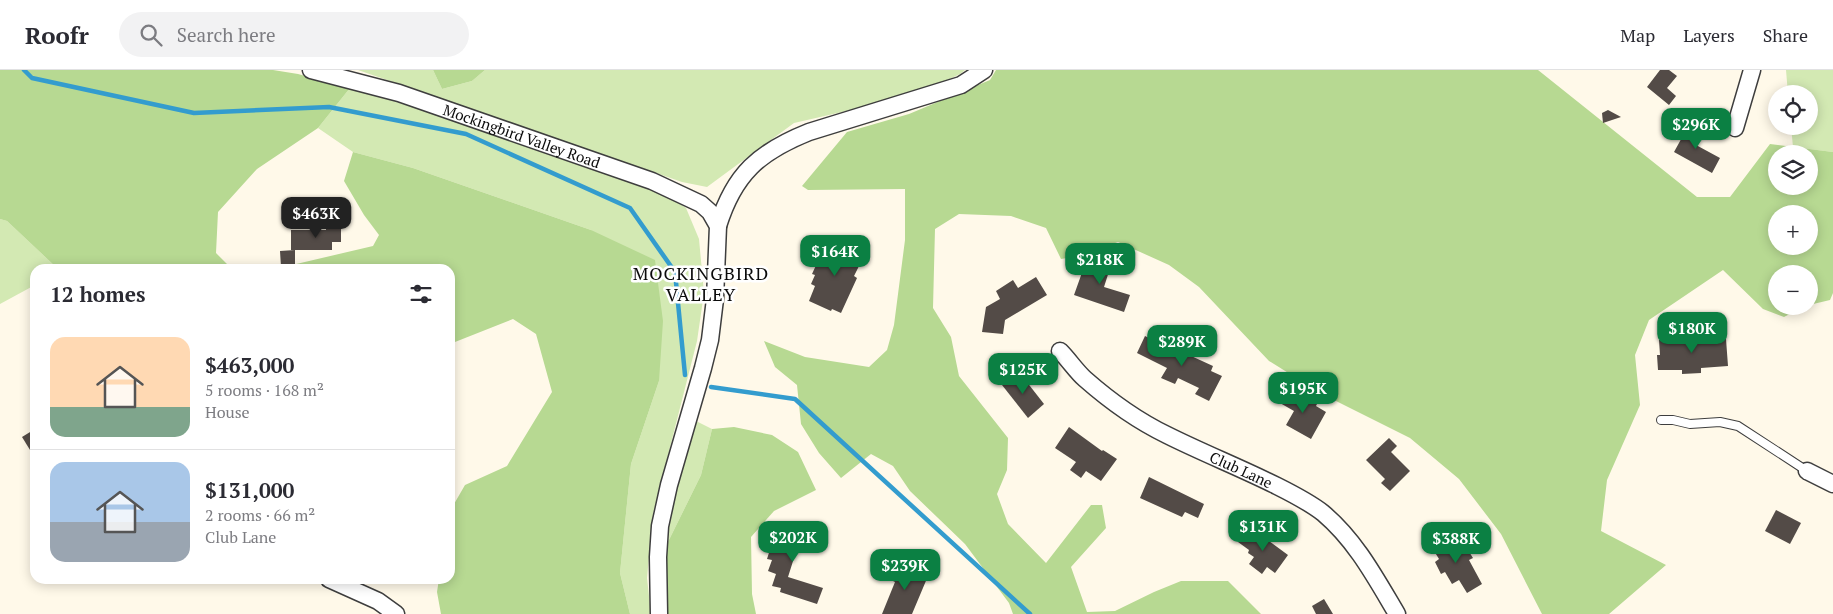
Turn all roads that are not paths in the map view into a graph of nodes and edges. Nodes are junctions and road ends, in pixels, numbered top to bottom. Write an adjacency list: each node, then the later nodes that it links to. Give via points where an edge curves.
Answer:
1 (312, 70): 5 (street, Mockingbird Valley Road, via 399,93 652,180 701,204)
2 (984, 70): 5 (street, via 961,86 794,138 768,153 733,189 725,202)
3 (1752, 70): 4 (street)
4 (1735, 128)
5 (718, 226): 12 (street, via 710,340 668,485 660,526)
6 (1060, 351): 13 (street, Club Lane, via 1084,378 1144,422 1262,478 1322,513 1363,557)
7 (1661, 420): 8 (lane, via 1690,424 1720,422 1738,426)
8 (1807, 470): 9 (street)
9 (1833, 484)
10 (340, 584): 11 (street, via 378,601)
11 (396, 614)
12 (659, 614)
13 (1397, 614)

